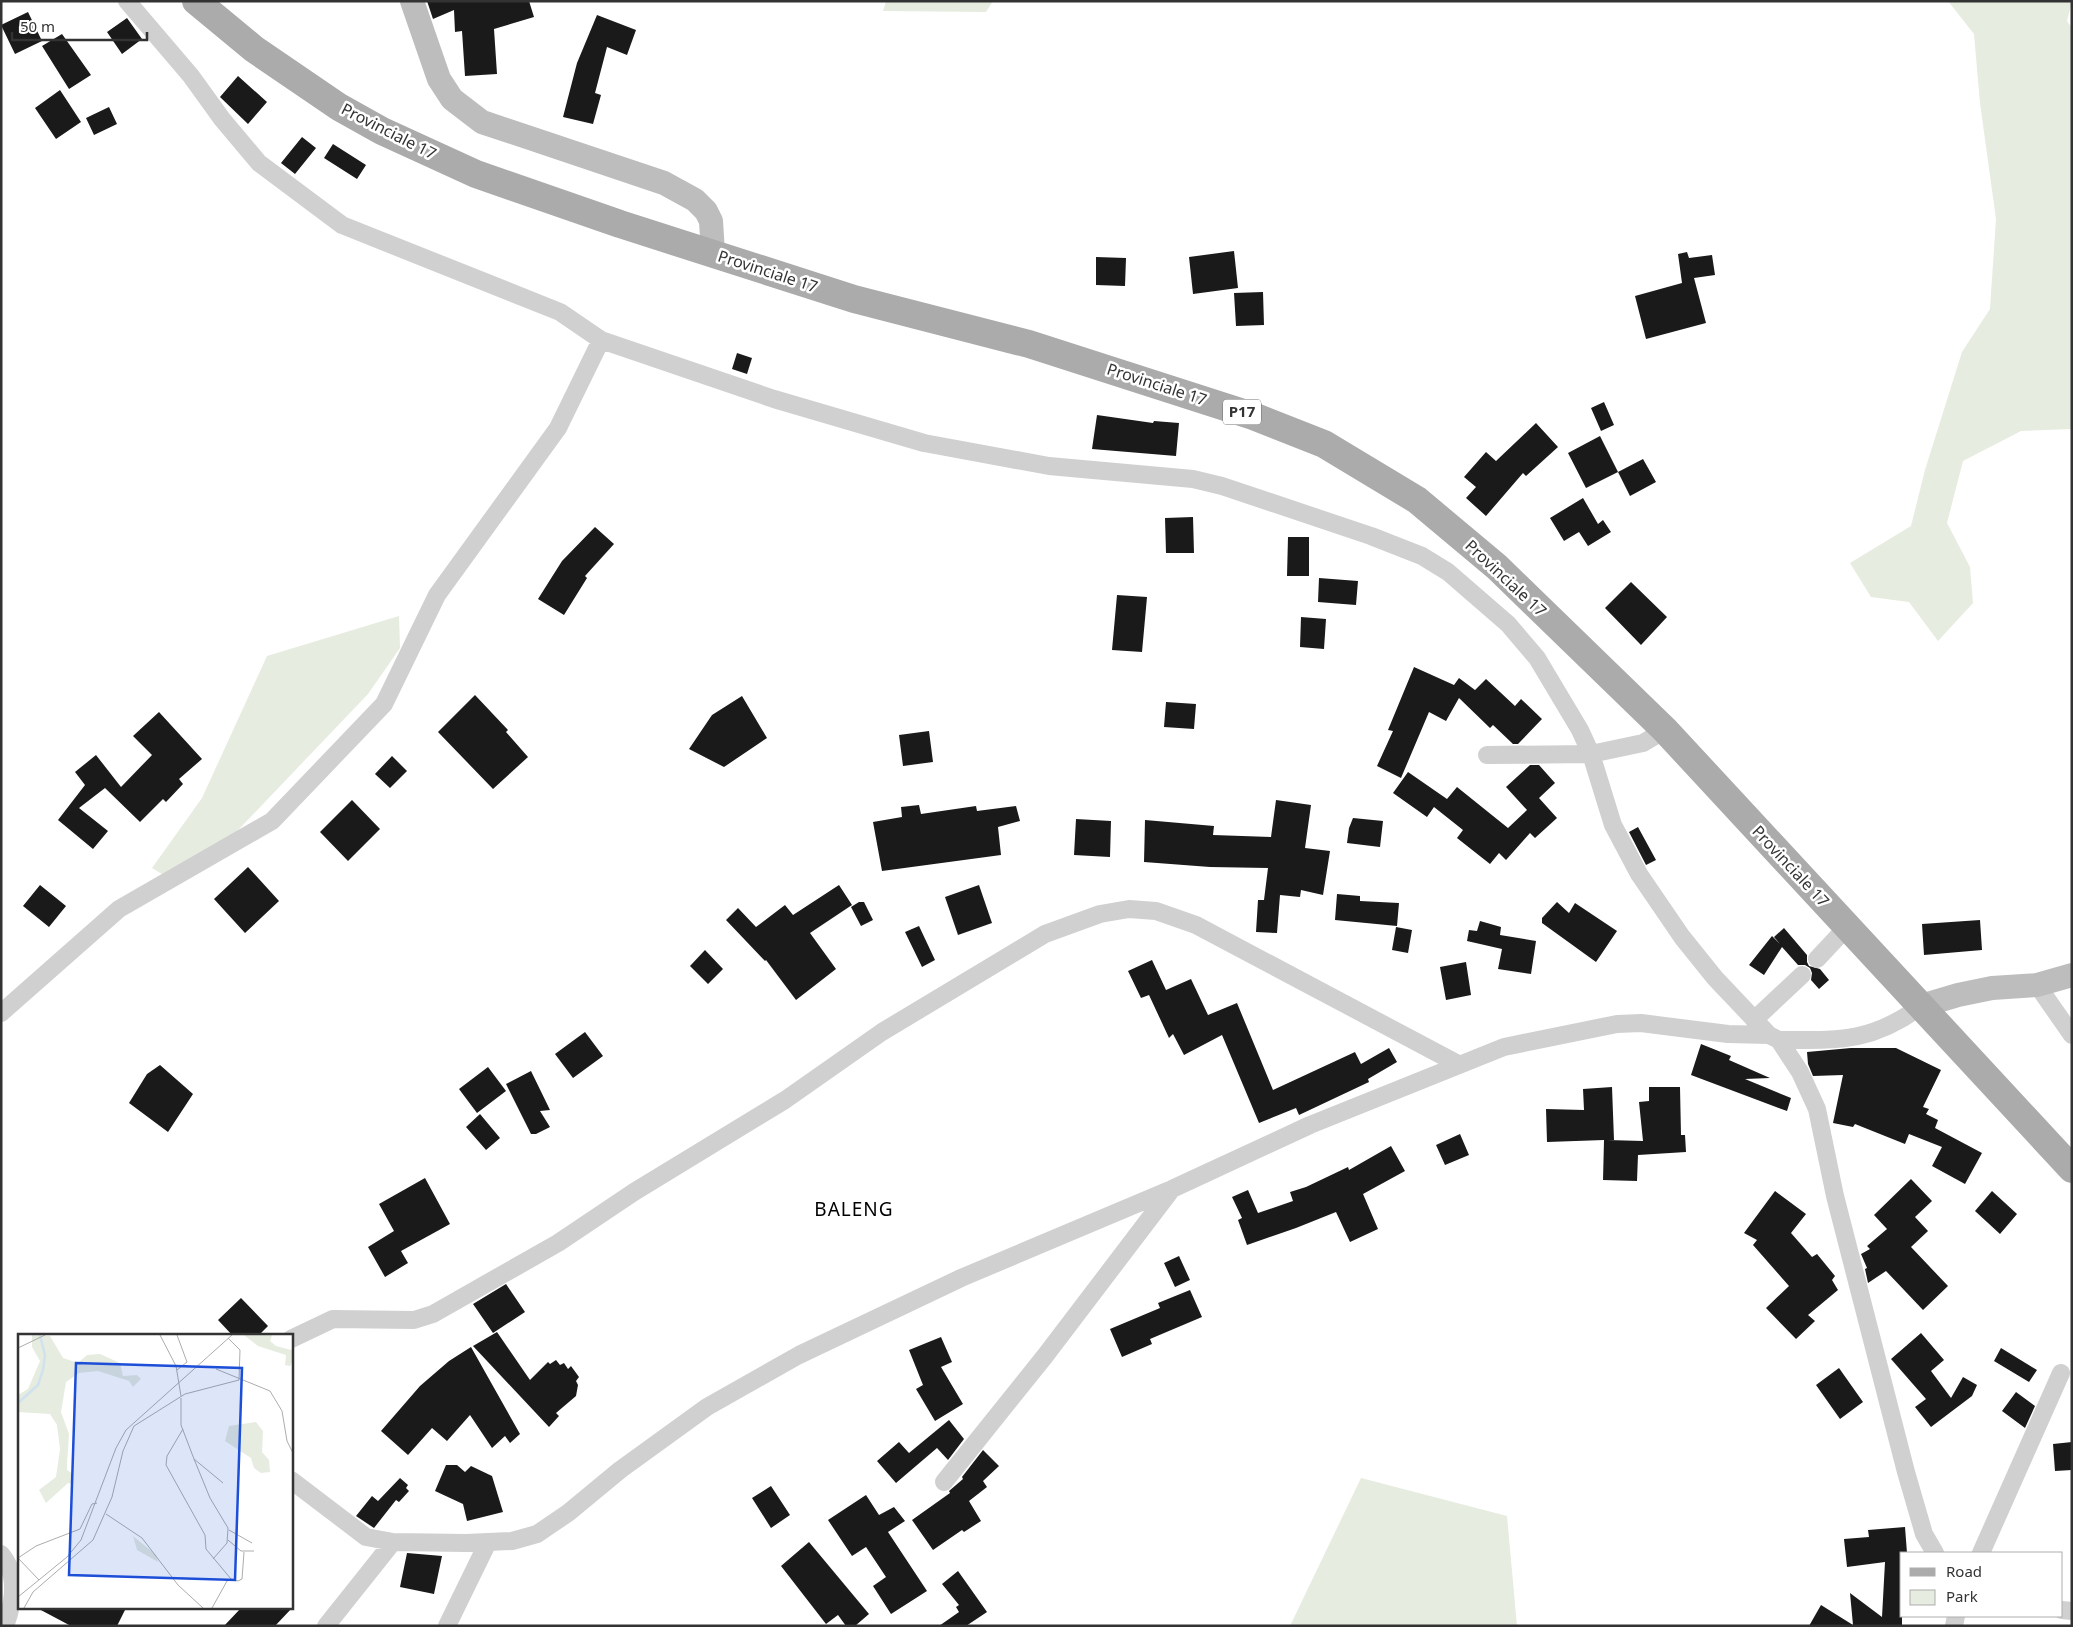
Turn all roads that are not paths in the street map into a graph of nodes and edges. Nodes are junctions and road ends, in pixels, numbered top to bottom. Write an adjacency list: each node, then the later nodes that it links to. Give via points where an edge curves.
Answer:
1 (127, 1): 5 (street, via 259,163 335,220 560,312)
2 (196, 1): 4 (main road, Provinciale 17 / P17, via 254,50 382,131 476,174)
3 (412, 1): 4 (street, via 439,79 452,99 482,122 664,183 695,200 711,221)
4 (713, 253): 6 (main road, Provinciale 17 / P17, via 854,299 1029,344 1169,387 1324,444 1430,509 1497,567)
5 (600, 340): 7 (street, via 774,399 924,443 1049,466 1193,478 1372,536 1422,556 1448,572 1508,624 1537,658); 15 (street, via 558,428 437,595 384,704 272,821 119,909)
6 (1665, 730): 7 (street, via 1643,743); 9 (main road, Provinciale 17 / P17)
7 (1591, 754): 8 (street); 16 (street, via 1613,825 1639,874 1682,937)
8 (1488, 755)
9 (1847, 926): 10 (street); 14 (main road, Provinciale 17 / P17)
10 (1817, 959)
11 (1802, 975): 16 (street)
12 (2072, 975): 13 (street)
13 (2037, 986): 14 (street, via 1992,988); 17 (street)
14 (1921, 1006): 18 (street, via 1899,1023 1859,1036); 20 (main road, Provinciale 17 / P17)
15 (1, 1013)
16 (1754, 1020): 18 (street)
17 (2072, 1035)
18 (1774, 1038): 19 (street, via 1641,1023 1617,1024 1504,1047); 28 (street, via 1800,1072 1817,1109 1835,1196 1904,1463 1924,1534)
19 (1458, 1064): 21 (street, via 1310,1125); 22 (street, via 1196,925 1156,911 1129,909 1100,914 1045,934 1019,949 882,1032 785,1100 634,1192 558,1243 432,1314 414,1320 333,1319)
20 (2072, 1169)
21 (1172, 1189): 25 (street); 27 (street, via 962,1278 799,1355 707,1407 537,1534 512,1541)
22 (292, 1339)
23 (2061, 1373): 29 (street)
24 (292, 1481): 26 (street, via 366,1537)
25 (944, 1482)
26 (394, 1542): 27 (street); 33 (street)
27 (488, 1542): 34 (street)
28 (1934, 1552)
29 (1981, 1552)
30 (1, 1554): 31 (street)
31 (16, 1591): 32 (street)
32 (5, 1626)
33 (326, 1626)
34 (447, 1626)

